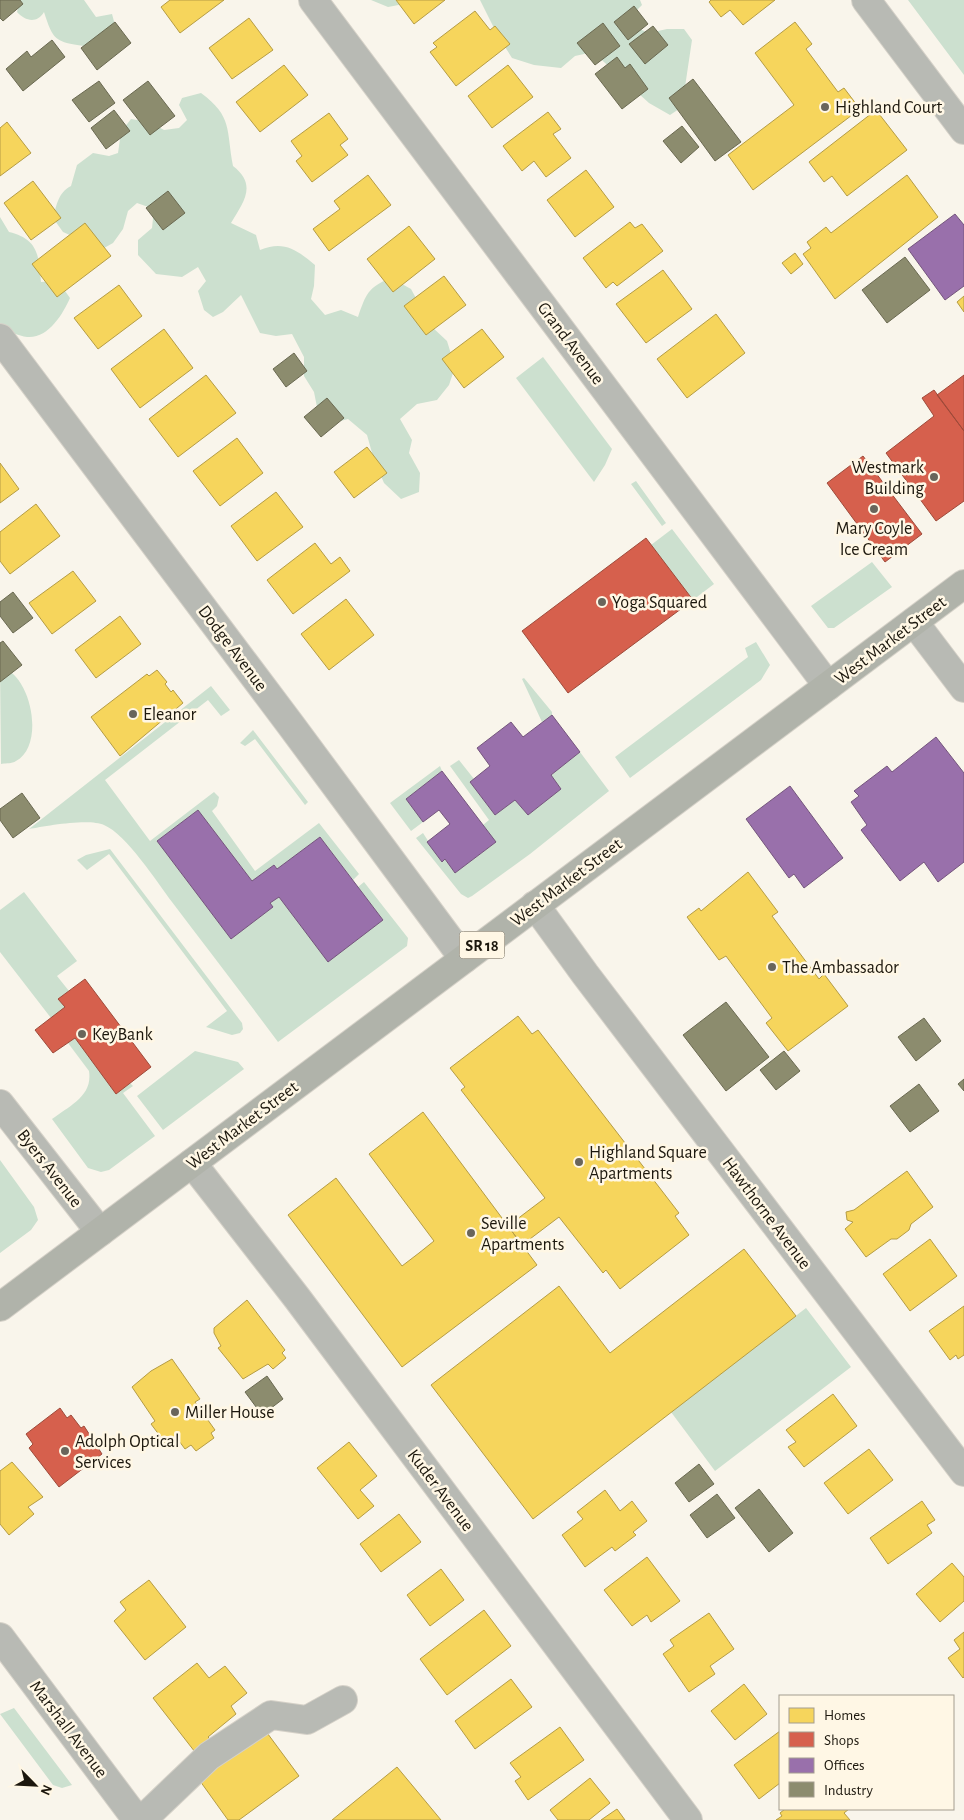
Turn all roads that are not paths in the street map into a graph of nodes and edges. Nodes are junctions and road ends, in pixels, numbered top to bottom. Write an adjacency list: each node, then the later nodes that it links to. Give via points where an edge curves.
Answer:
1 (313, 0): 7 (street, Grand Avenue)
2 (866, 0): 3 (street)
3 (964, 130)
4 (0, 338): 10 (street, Dodge Avenue)
5 (964, 584): 6 (main road, West Market Street / SR 18)
6 (914, 622): 7 (main road, West Market Street / SR 18); 8 (street)
7 (828, 686): 9 (main road, West Market Street / SR 18)
8 (964, 688)
9 (536, 905): 10 (main road, West Market Street / SR 18); 15 (street, Hawthorne Avenue)
10 (464, 959): 12 (main road, West Market Street / SR 18)
11 (0, 1104): 13 (street, Byers Avenue)
12 (192, 1163): 13 (main road, West Market Street / SR 18); 20 (street, Kuder Avenue)
13 (100, 1232): 14 (main road, West Market Street / SR 18)
14 (0, 1307)
15 (964, 1472)
16 (0, 1637): 18 (street, Marshall Avenue)
17 (343, 1700): 19 (street, via 307,1720 271,1715 210,1756)
18 (137, 1820)
19 (142, 1820)
20 (688, 1820)

